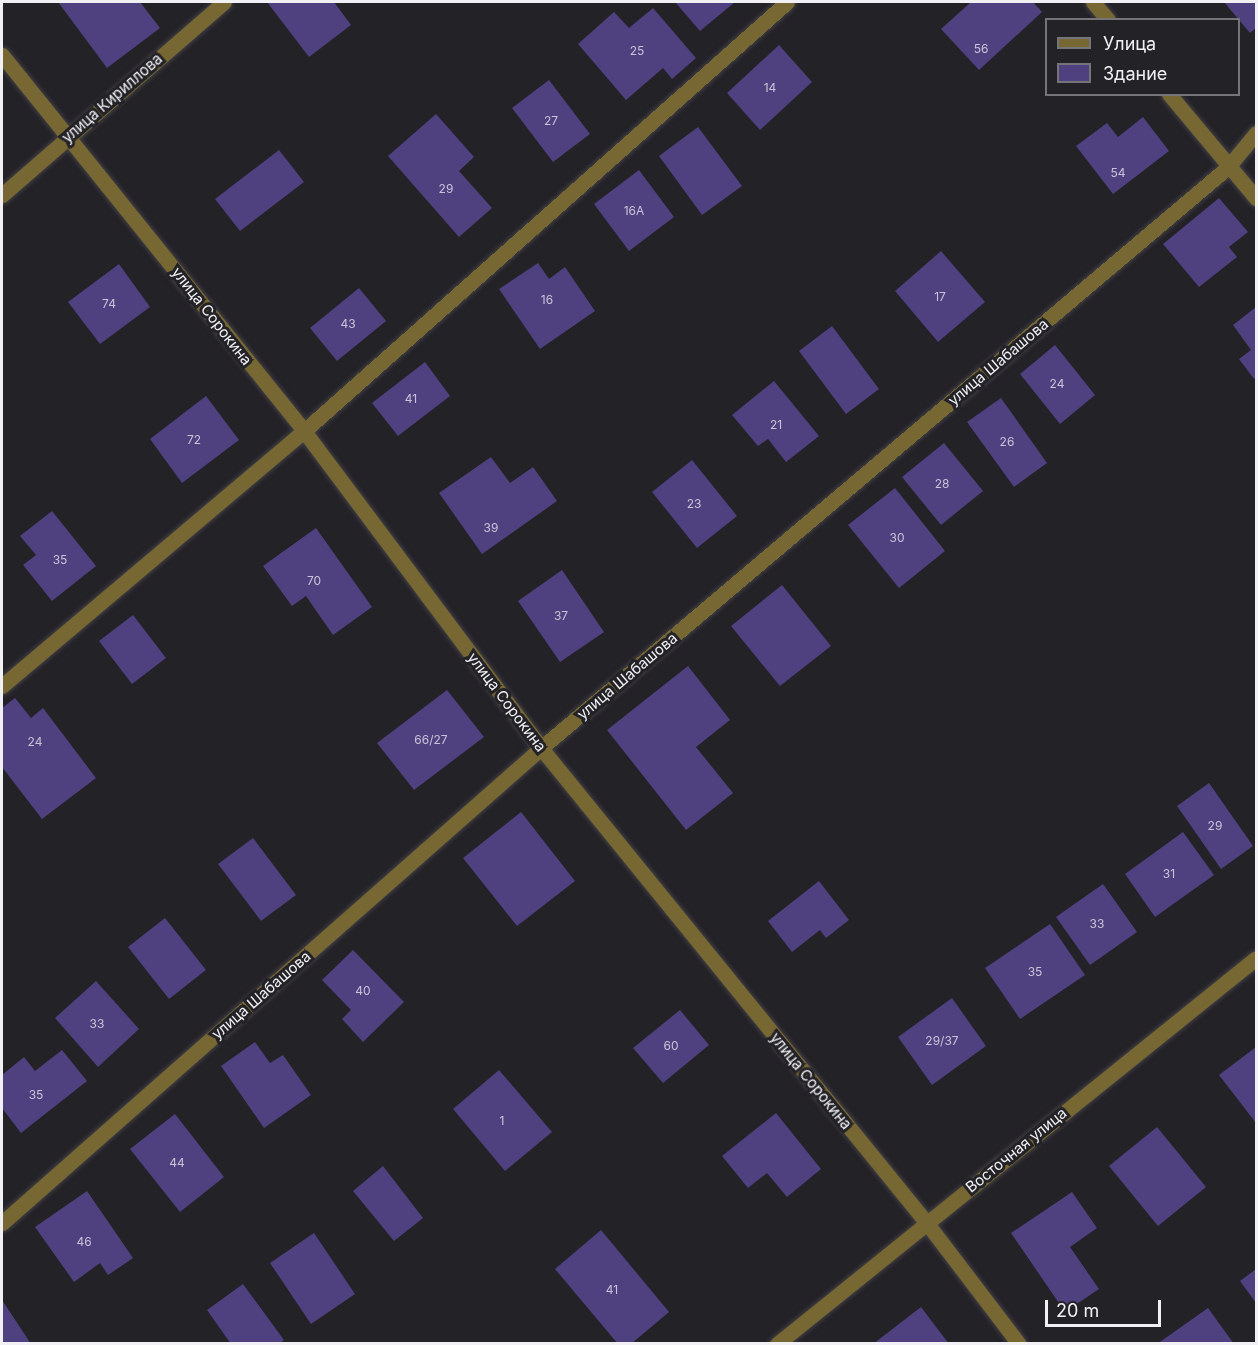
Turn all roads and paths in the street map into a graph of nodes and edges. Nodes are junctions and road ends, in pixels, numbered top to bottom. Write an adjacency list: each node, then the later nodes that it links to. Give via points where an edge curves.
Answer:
1 (224, 2): 8 (street, улица Кириллова)
2 (787, 2): 12 (street)
3 (1093, 2): 4 (street)
4 (1106, 18)
5 (2, 55): 8 (street, улица Сорокина)
6 (1171, 96): 9 (street)
7 (1257, 133): 9 (street, улица Шабашова)
8 (68, 135): 10 (street, улица Кириллова); 12 (street, улица Сорокина)
9 (1228, 167): 11 (street); 14 (street, улица Шабашова)
10 (2, 195)
11 (1257, 198)
12 (304, 431): 13 (street); 14 (street, улица Сорокина)
13 (2, 686)
14 (541, 748): 16 (street, улица Сорокина); 17 (street, улица Шабашова)
15 (1257, 958): 16 (street, Восточная улица)
16 (926, 1222): 18 (street, Восточная улица); 19 (street, улица Сорокина)
17 (2, 1223)
18 (777, 1344)
19 (1019, 1344)

